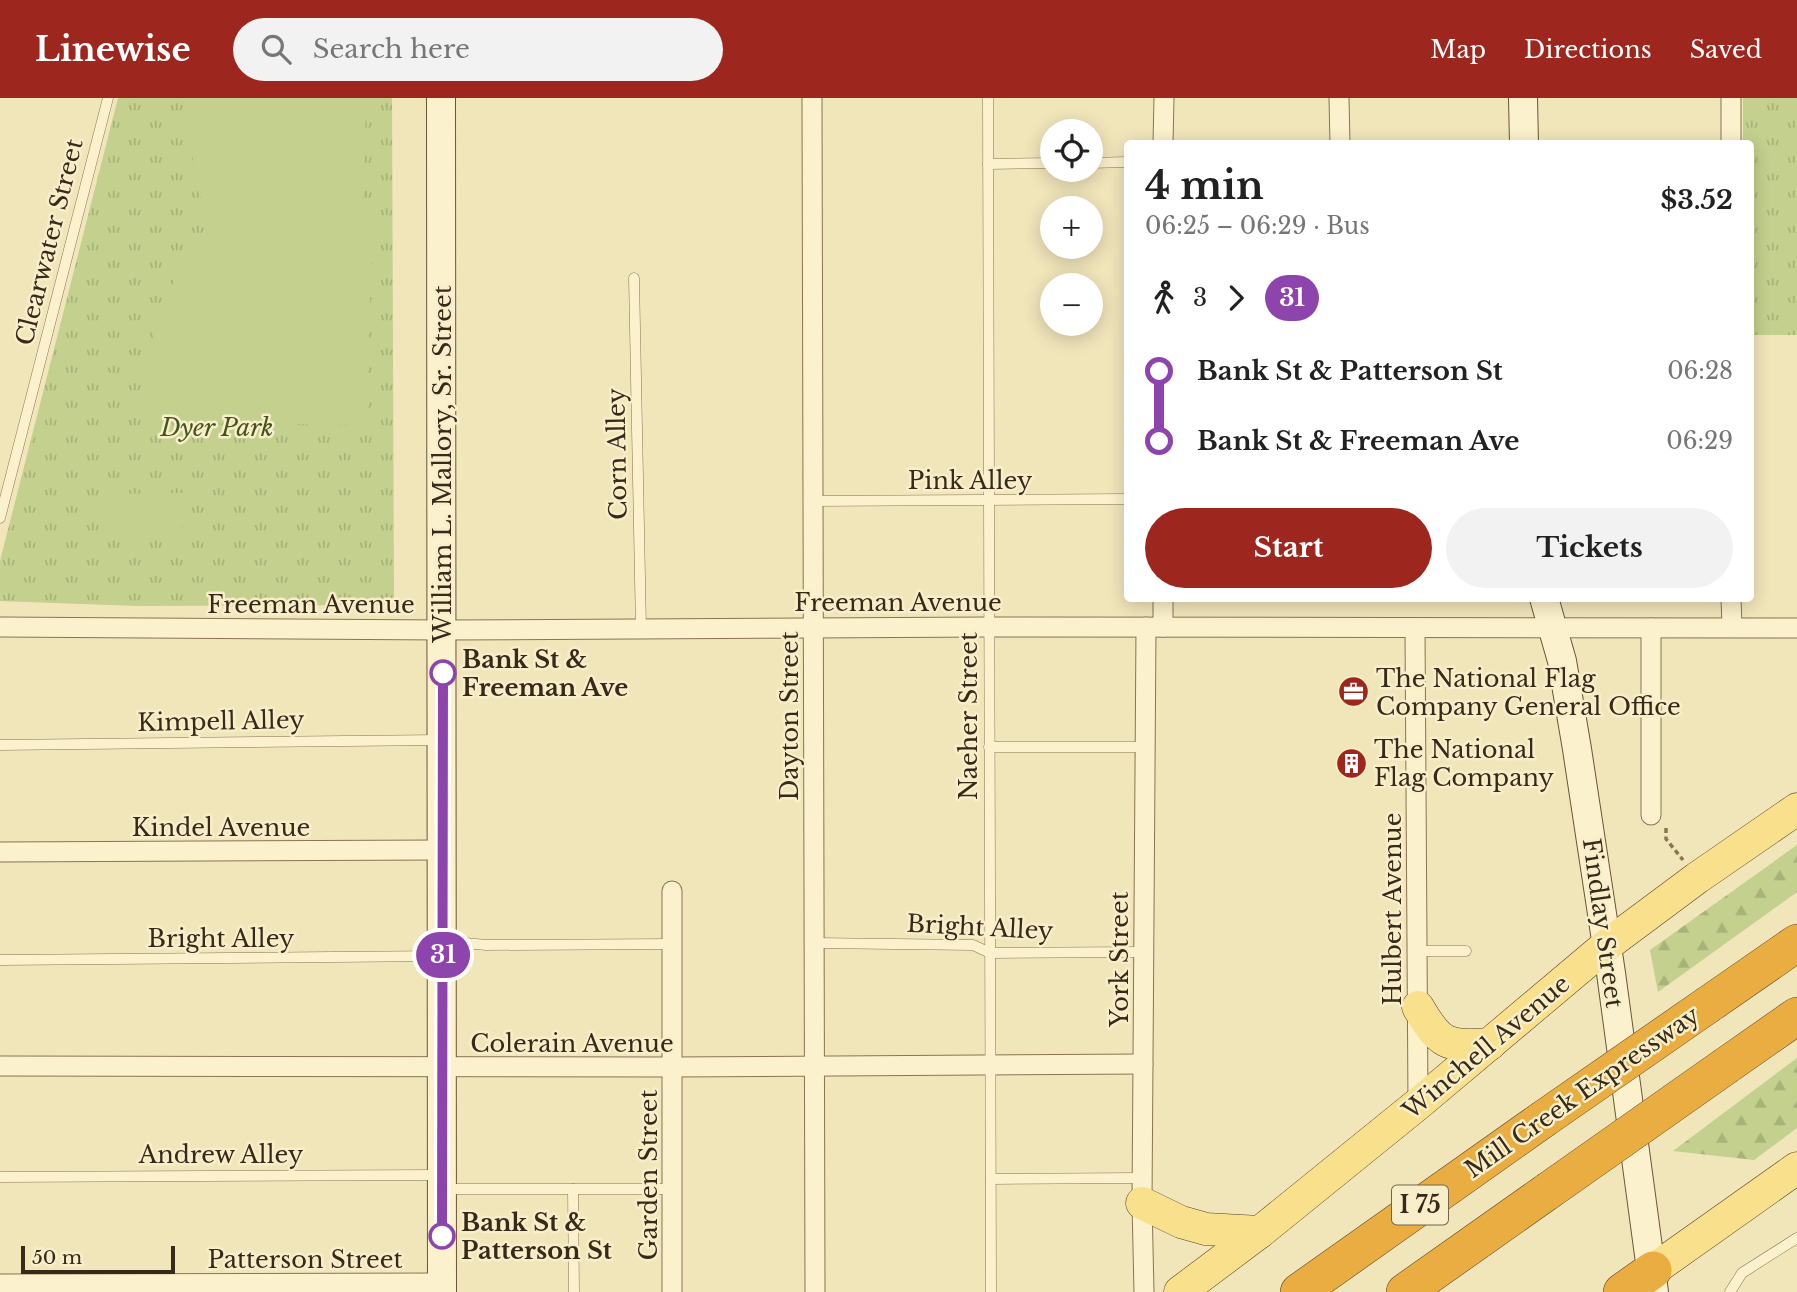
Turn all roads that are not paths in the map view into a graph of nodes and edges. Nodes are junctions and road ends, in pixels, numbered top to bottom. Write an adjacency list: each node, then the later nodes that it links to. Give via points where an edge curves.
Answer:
1 (108, 98): 21 (lane, Clearwater Street)
2 (441, 98): 35 (street, William L. Mallory, Sr. Street)
3 (813, 98): 19 (street, Dayton Street)
4 (988, 98): 16 (lane, Naeher Street)
5 (1164, 98): 9 (street)
6 (1339, 98): 10 (street)
7 (1523, 98): 11 (street)
8 (1731, 98): 12 (street)
9 (1163, 140)
10 (1340, 140)
11 (1524, 140)
12 (1731, 140)
13 (1124, 162): 15 (lane)
14 (1040, 163): 16 (lane)
15 (1103, 163)
16 (988, 164): 20 (lane, Naeher Street)
17 (634, 278): 30 (lane, Corn Alley)
18 (1124, 499): 20 (lane, Pink Alley)
19 (813, 501): 20 (lane, Pink Alley); 27 (street, Dayton Street)
20 (989, 502): 25 (lane, Naeher Street)
21 (0, 518)
22 (1162, 602): 28 (street, York Street)
23 (1545, 602): 31 (street, Findlay Street)
24 (1731, 602): 29 (street)
25 (989, 626): 27 (street, Freeman Avenue); 28 (street, Freeman Avenue); 38 (lane, Naeher Street)
26 (0, 627): 35 (street, Freeman Avenue)
27 (814, 627): 30 (street, Freeman Avenue); 45 (street, Dayton Street)
28 (1154, 627): 34 (street, Freeman Avenue); 39 (street, York Street)
29 (1732, 627): 32 (street, Freeman Avenue); 33 (street, Freeman Avenue)
30 (641, 628): 35 (street, Freeman Avenue)
31 (1552, 628): 32 (street, Freeman Avenue); 34 (street, Freeman Avenue); 48 (street, Findlay Street, via 1563,661)
32 (1651, 628): 41 (street)
33 (1797, 628)
34 (1415, 629): 50 (street, Hulbert Avenue)
35 (443, 630): 36 (street, William L. Mallory, Sr. Street)
36 (443, 740): 37 (lane, Kimpell Alley); 42 (street, William L. Mallory, Sr. Street)
37 (0, 744)
38 (989, 747): 39 (lane); 52 (lane, Naeher Street)
39 (1145, 747): 53 (street, York Street)
40 (1797, 809): 48 (main road, Winchell Avenue)
41 (1651, 815)
42 (443, 850): 43 (street, Kindel Avenue); 49 (street, William L. Mallory, Sr. Street)
43 (0, 852)
44 (672, 891): 47 (street, Garden Street)
45 (815, 943): 52 (lane, Bright Alley, via 973,945); 62 (street, Dayton Street)
46 (1797, 943): 83 (highway, Mill Creek Expressway / I 75, bridge)
47 (672, 944): 49 (lane, Bright Alley); 63 (street, Garden Street)
48 (1607, 945): 57 (main road, Winchell Avenue); 74 (street, Findlay Street)
49 (443, 949): 54 (lane, Bright Alley); 61 (street, William L. Mallory, Sr. Street)
50 (1417, 951): 51 (lane); 55 (street, Hulbert Avenue)
51 (1466, 951)
52 (990, 953): 53 (lane, Bright Alley); 58 (lane, Naeher Street)
53 (1144, 953): 59 (street, York Street)
54 (0, 960)
55 (1418, 1007): 57 (main road, via 1443,1040 1460,1046); 64 (street, Hulbert Avenue)
56 (1797, 1016): 84 (highway, I 75, bridge)
57 (1490, 1044): 64 (main road, Winchell Avenue)
58 (991, 1064): 59 (street, Colerain Avenue); 62 (street, Colerain Avenue); 67 (lane, Naeher Street)
59 (1143, 1064): 71 (street, York Street)
60 (0, 1066): 61 (street, Colerain Avenue)
61 (442, 1067): 63 (street, Colerain Avenue); 68 (street, William L. Mallory, Sr. Street)
62 (816, 1067): 63 (street, Colerain Avenue); 79 (street, Dayton Street)
63 (672, 1068): 70 (street, Garden Street)
64 (1418, 1104): 72 (main road, Winchell Avenue)
65 (1797, 1168): 74 (main road)
66 (0, 1177): 68 (lane, Andrew Alley)
67 (991, 1179): 71 (lane); 80 (lane, Naeher Street)
68 (442, 1182): 69 (lane, Andrew Alley); 76 (street, William L. Mallory, Sr. Street)
69 (573, 1189): 70 (lane, Andrew Alley); 77 (lane)
70 (672, 1189): 78 (street, Garden Street)
71 (1142, 1191): 72 (main road, via 1181,1222 1206,1229); 81 (street, York Street)
72 (1260, 1232): 82 (main road, Winchell Avenue)
73 (1797, 1238): 86 (lane, via 1742,1273)
74 (1653, 1281): 85 (highway)
75 (0, 1284): 76 (street, Patterson Street)
76 (442, 1288)
77 (574, 1292)
78 (672, 1292)
79 (815, 1292)
80 (991, 1292)
81 (1144, 1292)
82 (1180, 1292)
83 (1299, 1292)
84 (1405, 1292)
85 (1622, 1292)
86 (1730, 1292)

